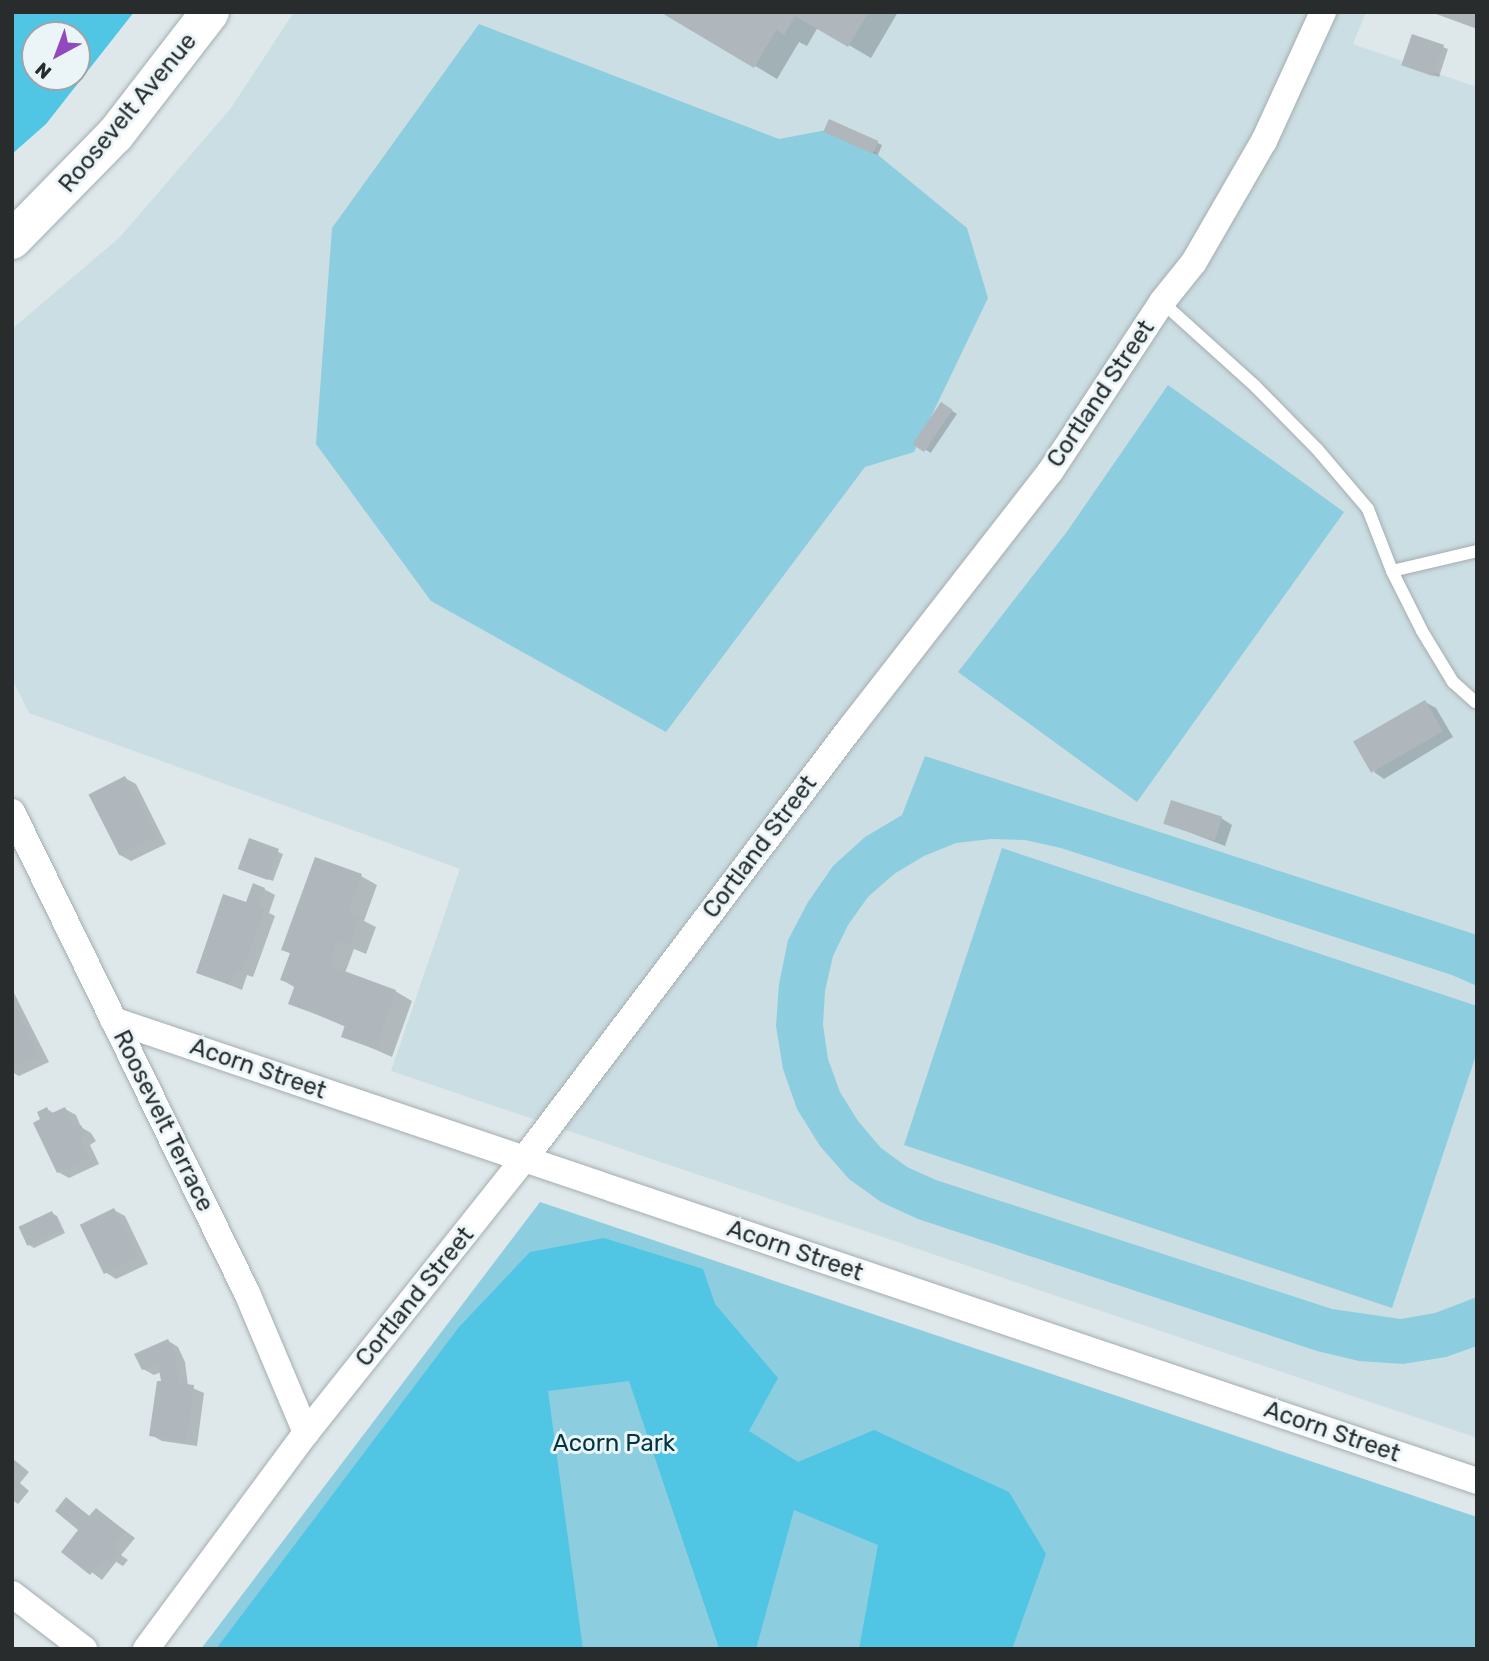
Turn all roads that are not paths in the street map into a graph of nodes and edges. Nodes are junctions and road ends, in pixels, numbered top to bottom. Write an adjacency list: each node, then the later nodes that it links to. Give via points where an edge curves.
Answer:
1 (210, 12): 3 (main road, Roosevelt Avenue, via 115,135)
2 (1323, 12): 4 (street, Cortland Street, via 1264,141 1194,262)
3 (12, 240)
4 (1162, 302): 6 (lane, via 1317,449 1368,509); 10 (street, Cortland Street, via 1050,472)
5 (1477, 551): 6 (lane)
6 (1392, 571): 7 (lane, via 1453,682)
7 (1475, 702)
8 (12, 812): 9 (street, Roosevelt Terrace)
9 (113, 1020): 10 (street, Acorn Street); 11 (street, Roosevelt Terrace, via 247,1293)
10 (525, 1158): 11 (street, Cortland Street); 12 (street, Acorn Street)
11 (306, 1433): 15 (street, Cortland Street)
12 (1477, 1481)
13 (12, 1594): 14 (street)
14 (84, 1649)
15 (146, 1649)

